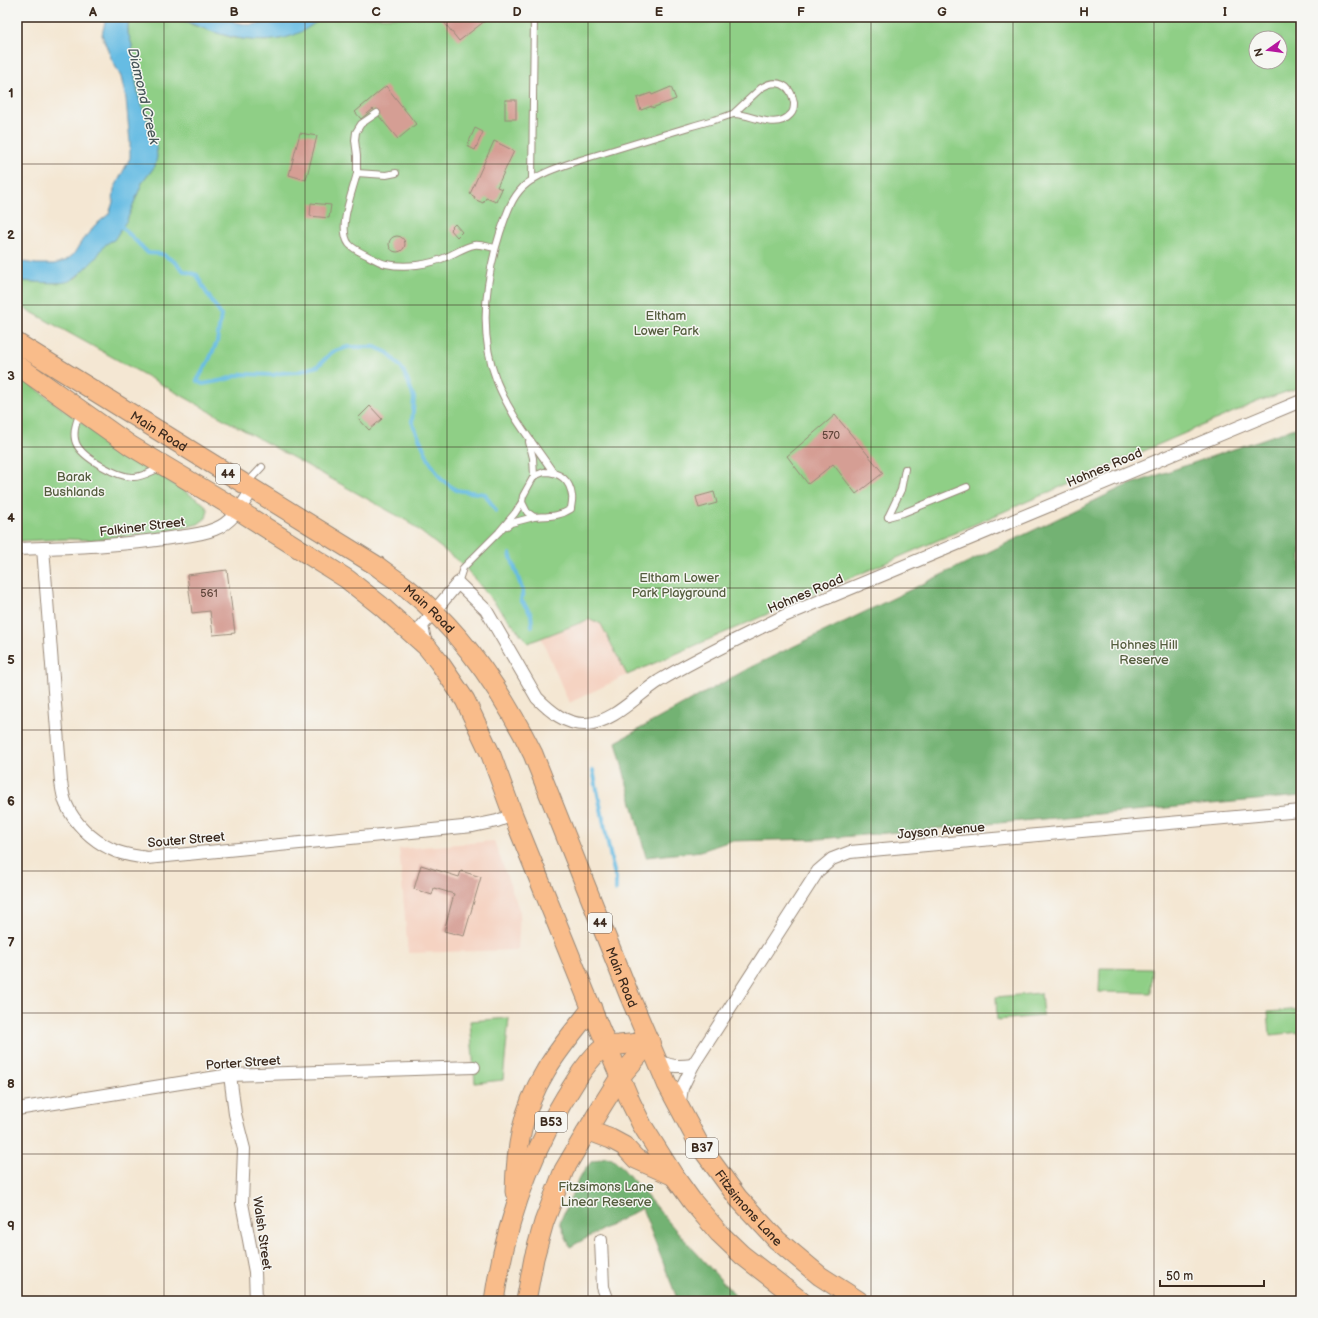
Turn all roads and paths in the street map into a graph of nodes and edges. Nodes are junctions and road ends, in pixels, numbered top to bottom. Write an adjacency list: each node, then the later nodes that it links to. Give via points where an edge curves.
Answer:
1 (534, 17): 6 (lane)
2 (377, 113): 4 (lane, via 361,124 356,132)
3 (733, 114): 3 (lane, via 766,85 781,84 788,88 793,96 792,113 776,122); 6 (lane, via 572,162)
4 (357, 173): 5 (lane); 7 (lane, via 346,215 345,237 358,251 381,262 405,266 438,261 470,246)
5 (396, 173)
6 (532, 180): 7 (lane, via 511,203)
7 (495, 248): 13 (lane, via 486,297 485,331 488,351 503,394)
8 (17, 343): 10 (main road, Main Road / 44)
9 (17, 365): 12 (main road, Main Road / 44)
10 (110, 401): 12 (main road); 19 (main road, Main Road / 44)
11 (1301, 401): 27 (street, Hohnes Road, via 784,616 715,650 658,682 613,715 592,723 574,723 561,718 537,698 486,610)
12 (81, 411): 14 (main road, Main Road / 44); 14 (lane, via 75,437 76,444 87,456 126,477 143,476)
13 (528, 438): 17 (lane); 18 (lane)
14 (165, 466): 22 (main road, Main Road / 44)
15 (262, 467): 19 (lane)
16 (905, 469): 20 (lane, via 901,490 888,517)
17 (553, 472): 18 (lane); 23 (lane, via 566,481 572,497 571,509 558,516)
18 (534, 476): 21 (lane)
19 (249, 487): 22 (street, Falkiner Street); 28 (main road, Main Road / 44, via 377,566 407,588)
20 (967, 487)
21 (522, 502): 23 (lane, via 527,512); 24 (lane)
22 (238, 510): 25 (street, Falkiner Street, via 224,524 201,533 116,545); 29 (main road, Main Road / 44, via 347,579)
23 (534, 517): 24 (lane, via 511,523)
24 (499, 532): 27 (lane, via 463,568)
25 (43, 548): 26 (street, Falkiner Street); 31 (street, Souter Street, via 61,782 65,803 76,822 92,837 111,849 147,858 473,826)
26 (17, 550)
27 (458, 583): 28 (street)
28 (433, 612): 29 (street, via 422,626); 34 (main road, Main Road / 44, via 485,670 521,728)
29 (426, 647): 31 (main road, Main Road / 44, via 452,679 473,716 491,755)
30 (1301, 811): 35 (street, Jayson Avenue, via 850,852 832,859 818,871)
31 (513, 815): 32 (main road, Main Road / 44)
32 (592, 1008): 33 (main road, Main Road / 44); 43 (main road, via 545,1072 525,1116 518,1145)
33 (607, 1046): 34 (main road); 38 (main road, Main Road / 44); 43 (main road, B53, via 584,1068 556,1111 531,1164)
34 (653, 1050): 35 (street, via 666,1065); 38 (main road, B53); 39 (main road, Fitzsimons Lane / B37)
35 (693, 1065): 39 (street, Jayson Avenue, via 682,1088)
36 (474, 1067): 37 (street, Porter Street)
37 (230, 1075): 40 (street, Porter Street); 45 (street, Walsh Street, via 235,1114 244,1149 242,1203 255,1272)
38 (620, 1077): 41 (main road, B53); 42 (main road, via 642,1125)
39 (679, 1107): 50 (main road, Fitzsimons Lane / B37, via 704,1152 738,1198 772,1234 820,1276)
40 (17, 1109)
41 (587, 1130): 42 (main road, via 624,1146 636,1159); 47 (main road, B53, via 564,1170 546,1216 534,1258)
42 (674, 1176): 49 (main road, via 719,1233 742,1255)
43 (515, 1210): 46 (main road, B53)
44 (601, 1240): 48 (street, via 603,1287)
45 (256, 1301)
46 (494, 1301)
47 (526, 1301)
48 (608, 1301)
49 (801, 1301)
50 (859, 1301)

